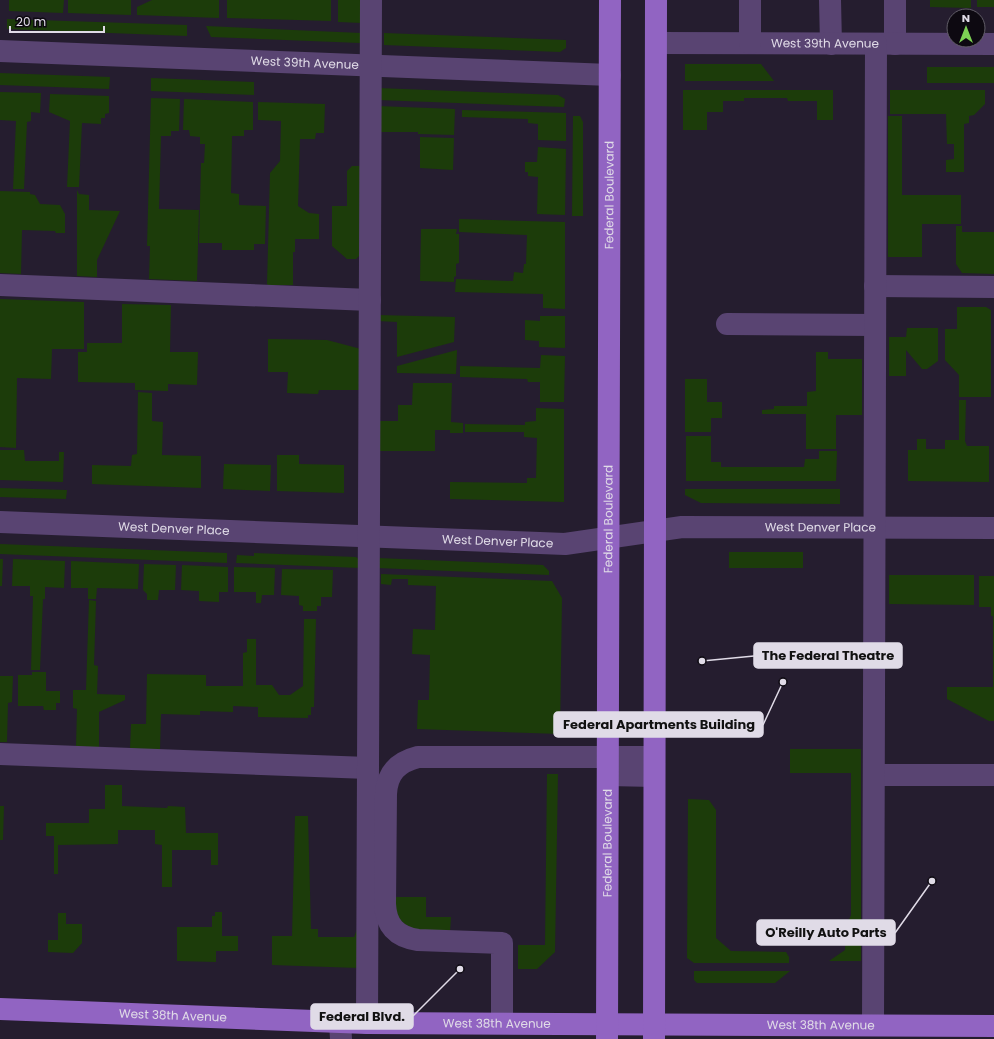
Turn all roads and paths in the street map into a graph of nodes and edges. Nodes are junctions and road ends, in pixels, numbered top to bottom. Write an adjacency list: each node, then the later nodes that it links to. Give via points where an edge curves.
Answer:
1 (371, 0): 13 (street)
2 (610, 0): 14 (main road, Federal Boulevard)
3 (656, 0): 7 (main road)
4 (750, 0): 8 (street)
5 (830, 0): 9 (street)
6 (895, 0): 10 (street)
7 (656, 43): 8 (street, West 39th Avenue); 24 (main road)
8 (750, 43): 9 (street, West 39th Avenue)
9 (831, 44): 10 (street, West 39th Avenue)
10 (885, 44): 11 (street, West 39th Avenue); 16 (street)
11 (994, 44)
12 (0, 51): 13 (street, West 39th Avenue)
13 (371, 66): 14 (street, West 39th Avenue); 18 (street)
14 (610, 75): 26 (main road, Federal Boulevard)
15 (0, 286): 18 (street)
16 (875, 286): 17 (street); 20 (street)
17 (994, 287)
18 (370, 300): 25 (street)
19 (727, 324): 20 (street)
20 (875, 325): 22 (street)
21 (0, 522): 25 (street, West Denver Place)
22 (875, 527): 23 (street, West Denver Place); 24 (street, West Denver Place, via 682,527); 31 (street)
23 (994, 528)
24 (655, 531): 26 (street, West Denver Place); 29 (main road)
25 (369, 536): 26 (street, West Denver Place, via 565,544); 30 (street)
26 (608, 537): 28 (main road, Federal Boulevard)
27 (0, 754): 30 (street)
28 (608, 766): 29 (street); 35 (street, via 502,758 418,758 396,767 388,780 385,911 390,924 405,937 418,940 502,943); 39 (main road, Federal Boulevard)
29 (654, 767): 40 (main road)
30 (368, 768): 34 (street)
31 (874, 775): 32 (street); 38 (street)
32 (994, 775)
33 (0, 1008): 37 (main road, West 38th Avenue)
34 (367, 1023): 35 (main road, West 38th Avenue); 37 (main road, West 38th Avenue)
35 (502, 1023): 39 (main road, West 38th Avenue)
36 (994, 1026): 38 (main road, West 38th Avenue)
37 (340, 1030)
38 (885, 1030): 40 (main road, West 38th Avenue)
39 (607, 1032): 40 (main road, West 38th Avenue)
40 (654, 1032)

